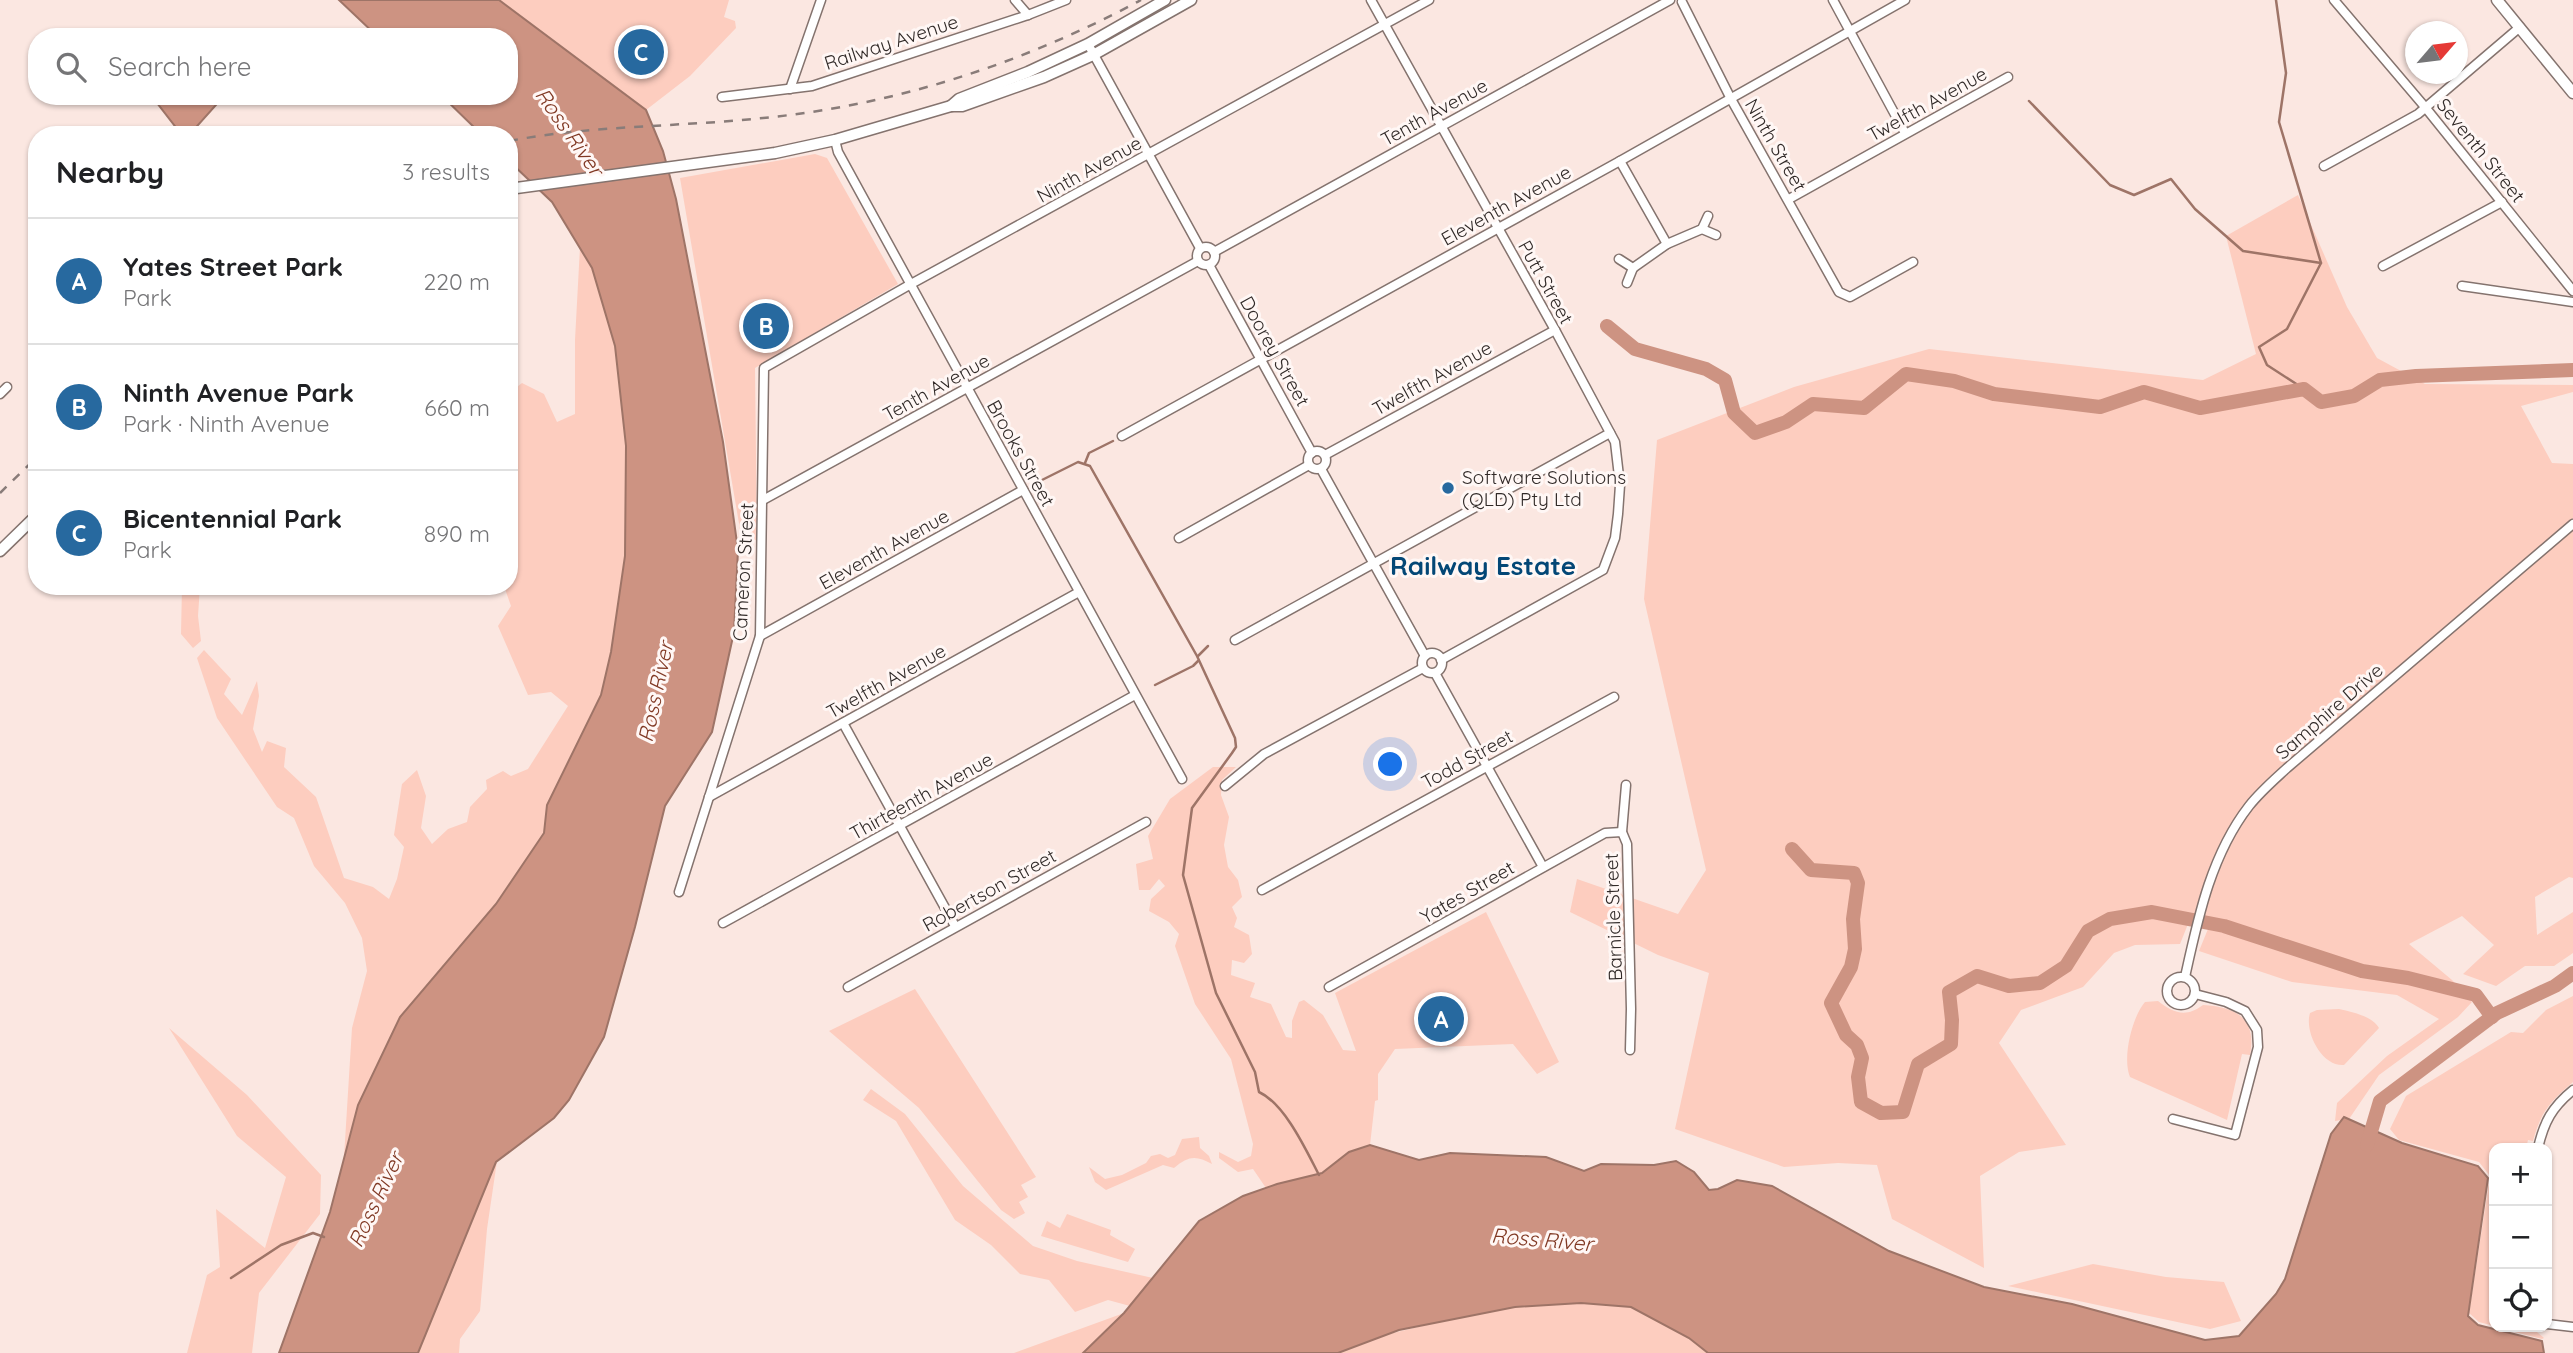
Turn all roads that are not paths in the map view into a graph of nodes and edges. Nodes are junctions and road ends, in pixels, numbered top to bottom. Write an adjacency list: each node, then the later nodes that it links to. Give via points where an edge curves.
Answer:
1 (821, 0): 23 (street)
2 (1015, 0): 14 (street)
3 (1066, 0): 14 (street, Railway Avenue)
4 (1165, 0): 18 (main road)
5 (1191, 0): 19 (main road)
6 (1371, 0): 15 (street, Putt Street)
7 (1429, 0): 15 (street, Ninth Avenue)
8 (1671, 0): 13 (street); 29 (street, Tenth Avenue)
9 (1833, 0): 17 (street)
10 (1905, 0): 17 (street, Eleventh Avenue)
11 (2334, 0): 28 (street, Seventh Street)
12 (2497, 0): 16 (main road)
13 (1684, 1): 26 (street, Ninth Street)
14 (1028, 15): 23 (street, Railway Avenue)
15 (1385, 24): 29 (street, Putt Street); 32 (street, Ninth Avenue)
16 (2520, 27): 21 (main road); 28 (street)
17 (1851, 31): 26 (street, Eleventh Avenue); 30 (street)
18 (1087, 44): 19 (street); 27 (main road)
19 (1093, 55): 27 (main road, via 1014,88); 32 (street)
20 (2008, 77): 30 (street, Twelfth Avenue)
21 (2563, 80): 22 (main road); 24 (main road)
22 (2573, 86)
23 (790, 89): 25 (street, Railway Avenue)
24 (2573, 93)
25 (722, 97)
26 (1731, 99): 33 (street, Eleventh Avenue); 36 (street, Ninth Street)
27 (951, 106): 31 (main road)
28 (2425, 107): 34 (street); 37 (street, Seventh Street)
29 (1440, 126): 39 (street, Putt Street); 44 (street, Tenth Avenue)
30 (1905, 133): 36 (street, Twelfth Avenue)
31 (835, 140): 35 (main road, via 775,153); 52 (street, Brooks Street)
32 (1149, 154): 43 (street); 52 (street, Ninth Avenue)
33 (1620, 161): 39 (street, Eleventh Avenue); 42 (street)
34 (2324, 166)
35 (518, 188)
36 (1789, 199): 47 (street, Ninth Street, via 1839,292 1850,297)
37 (2502, 202): 49 (street); 54 (street, Seventh Street)
38 (1708, 216): 40 (street)
39 (1497, 228): 56 (street, Putt Street); 57 (street, Eleventh Avenue)
40 (1702, 229): 41 (street); 42 (street)
41 (1716, 234)
42 (1667, 244): 50 (street)
43 (1200, 248): 44 (street); 46 (street)
44 (1214, 252): 48 (street)
45 (1619, 259): 50 (street)
46 (1198, 261): 48 (street); 59 (street, Tenth Avenue)
47 (1913, 262)
48 (1209, 265): 57 (street, Doorey Street)
49 (2383, 267)
50 (1633, 268): 51 (street)
51 (1627, 283)
52 (911, 284): 58 (street, Ninth Avenue); 59 (street, Brooks Street)
53 (2462, 286): 55 (street)
54 (2573, 291)
55 (2573, 302)
56 (1555, 330): 60 (street, Putt Street); 63 (street, Twelfth Avenue)
57 (1261, 359): 61 (street, Eleventh Avenue); 62 (street, Doorey Street)
58 (764, 368): 67 (street, Cameron Street)
59 (967, 388): 66 (street, Brooks Street); 67 (street, Tenth Avenue)
60 (1610, 433): 72 (street); 77 (street, via 1619,485 1615,538 1603,570)
61 (1122, 436)
62 (1312, 453): 63 (street); 64 (street)
63 (1325, 455): 65 (street)
64 (1309, 465): 65 (street); 70 (street)
65 (1321, 469): 72 (street)
66 (1023, 489): 73 (street, Brooks Street); 74 (street, Eleventh Avenue)
67 (763, 500): 74 (street, Cameron Street)
68 (28, 524): 71 (main road)
69 (2573, 524): 96 (street, Samphire Drive, via 2265,787 2225,844 2213,871)
70 (1179, 538)
71 (0, 551)
72 (1373, 562): 75 (street); 76 (street)
73 (1079, 592): 80 (street, Brooks Street); 82 (street, Twelfth Avenue)
74 (760, 636): 87 (street, Cameron Street)
75 (1235, 640)
76 (1425, 656): 77 (street, via 1434,653); 78 (street)
77 (1441, 660): 79 (street)
78 (1423, 668): 79 (street); 86 (street, via 1264,754)
79 (1435, 673): 83 (street)
80 (1135, 695): 84 (street, Brooks Street); 89 (street, Thirteenth Avenue)
81 (1614, 697): 83 (street, Todd Street)
82 (843, 723): 87 (street, Twelfth Avenue); 89 (street)
83 (1486, 766): 91 (street); 92 (street, Todd Street)
84 (1182, 779)
85 (1626, 785): 90 (street, Barnicle Street)
86 (1225, 786)
87 (709, 797): 93 (street, Cameron Street)
88 (1146, 822): 95 (street, Robertson Street)
89 (900, 826): 94 (street, Thirteenth Avenue); 95 (street)
90 (1622, 831): 91 (street, Yates Street, via 1605,832); 100 (street, Barnicle Street, via 1627,844)
91 (1543, 867): 98 (street, Yates Street)
92 (1262, 890)
93 (679, 892)
94 (723, 923)
95 (955, 926): 97 (street, Robertson Street)
96 (2185, 977): 99 (street); 99 (street, via 2169,984 2169,997 2184,1004)
97 (848, 987)
98 (1329, 987)
99 (2195, 994): 102 (street, via 2245,1011 2257,1030 2258,1048 2235,1135)
100 (1630, 1050)
101 (2573, 1090): 103 (street, via 2549,1114)
102 (2173, 1119)
103 (2540, 1143)
104 (2552, 1325): 105 (street)
105 (2570, 1327)

